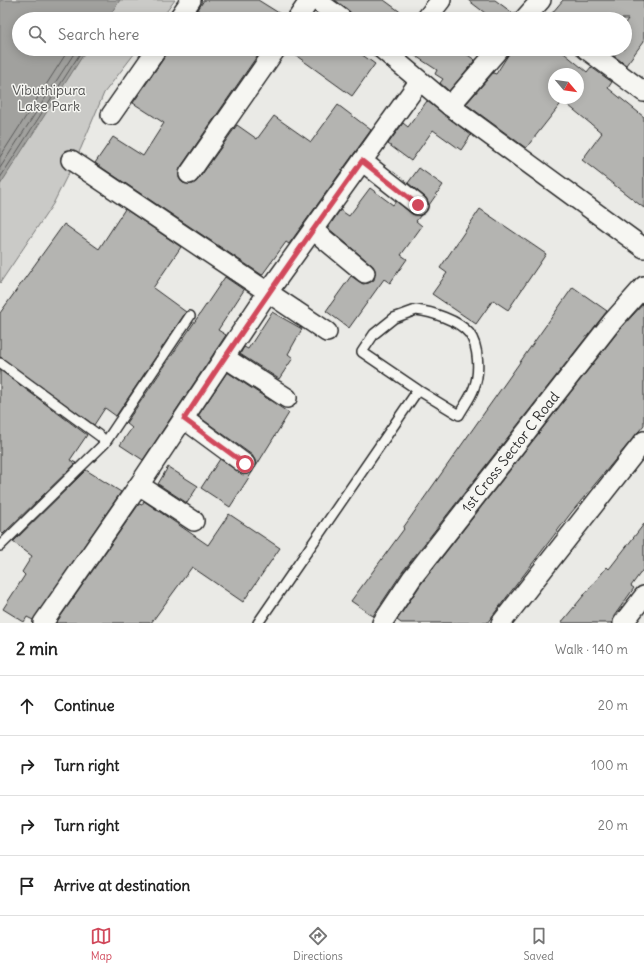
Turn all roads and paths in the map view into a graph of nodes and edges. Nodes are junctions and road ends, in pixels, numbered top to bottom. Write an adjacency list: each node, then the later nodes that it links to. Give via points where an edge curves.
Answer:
1 (191, 0): 6 (street)
2 (310, 0): 7 (street)
3 (316, 0): 8 (street)
4 (441, 0): 9 (street)
5 (540, 0): 10 (street)
6 (183, 12)
7 (302, 12)
8 (332, 12)
9 (432, 12)
10 (530, 12)
11 (152, 56): 19 (street)
12 (271, 56): 22 (street)
13 (396, 56): 16 (street)
14 (493, 56): 18 (street)
15 (595, 56): 17 (street)
16 (419, 82): 18 (street); 21 (street)
17 (644, 92)
18 (450, 106): 25 (street)
19 (111, 115)
20 (71, 160): 28 (street)
21 (362, 161): 23 (street); 24 (street)
22 (189, 174)
23 (418, 205)
24 (313, 230): 26 (street); 28 (street)
25 (644, 248)
26 (365, 273)
27 (644, 286): 45 (street, 1st Cross Sector C Road, via 612,322 417,572)
28 (268, 292): 30 (street); 31 (street)
29 (190, 316): 37 (lane)
30 (328, 332)
31 (224, 357): 34 (street); 35 (street)
32 (0, 363): 37 (lane, via 101,437)
33 (418, 390): 33 (lane, via 459,415 474,388 478,369 475,347 469,333 433,312 416,310 394,318 374,334 362,352); 44 (lane)
34 (287, 398)
35 (184, 419): 38 (street); 39 (street)
36 (644, 441): 46 (street)
37 (105, 443): 41 (lane)
38 (245, 464)
39 (139, 485): 40 (street); 43 (street)
40 (194, 521)
41 (0, 546)
42 (644, 596): 47 (street)
43 (43, 623)
44 (258, 623)
45 (382, 623)
46 (501, 623)
47 (623, 623)

